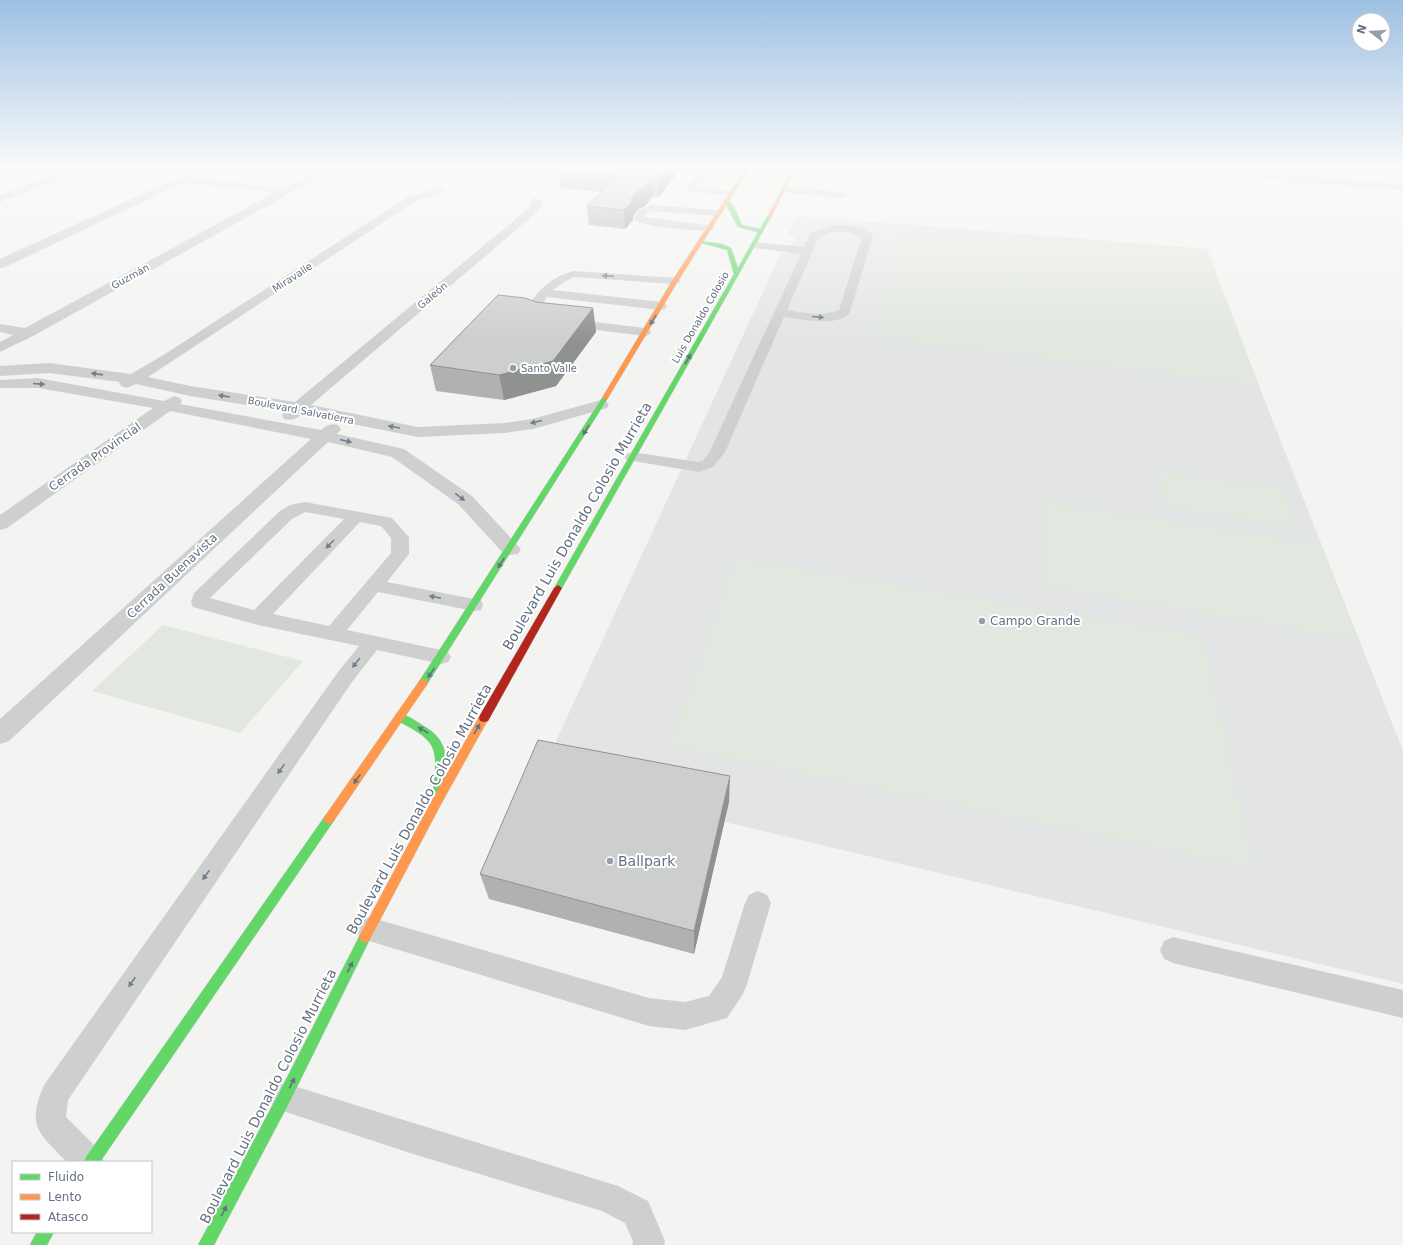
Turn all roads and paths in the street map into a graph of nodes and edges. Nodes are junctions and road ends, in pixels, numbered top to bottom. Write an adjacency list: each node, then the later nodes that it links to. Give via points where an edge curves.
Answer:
1 (82, 226): 13 (street)
2 (221, 226): 24 (street, Guzmán)
3 (370, 226): 26 (street, Miravalle)
4 (514, 226): 33 (street, Galeón)
5 (690, 226): 8 (lane)
6 (737, 226): 9 (main road)
7 (767, 226): 9 (main road, Luis Donaldo Colosio)
8 (709, 228): 10 (main road)
9 (764, 232): 12 (main road, Luis Donaldo Colosio)
10 (700, 242): 14 (main road, via 729,249); 16 (main road)
11 (808, 243): 12 (lane); 20 (lane); 20 (lane, one-way to 11, via 824,318 844,312 868,236 856,230 828,229 814,235)
12 (754, 245): 14 (main road, Luis Donaldo Colosio)
13 (0, 264)
14 (736, 274): 29 (main road, Luis Donaldo Colosio, one-way to 14)
15 (636, 278): 16 (lane); 17 (lane, one-way to 17, via 574,274 556,280); 18 (lane)
16 (675, 281): 19 (main road)
17 (545, 293): 18 (lane); 21 (lane, via 530,311 531,317)
18 (621, 301): 19 (lane); 21 (lane)
19 (661, 306): 23 (main road, one-way to 23)
20 (779, 313): 39 (lane, via 717,452 708,464 699,467)
21 (603, 327): 23 (lane)
22 (0, 328): 24 (street)
23 (645, 332): 31 (main road)
24 (28, 333): 25 (street, Guzmán)
25 (0, 348)
26 (134, 379): 27 (street, Boulevard Salvatierra, one-way to 27, via 70,370 33,368); 28 (street, Boulevard Salvatierra); 30 (street, Miravalle)
27 (3, 382): 30 (street, Boulevard Salvatierra, one-way to 30, via 38,383)
28 (190, 391): 32 (street, Cerrada Provincial); 33 (street, Boulevard Salvatierra, one-way to 28)
29 (669, 393): 39 (main road, Boulevard Luis Donaldo Colosio Murrieta)
30 (109, 395): 32 (street, Boulevard Salvatierra)
31 (601, 405): 36 (street, Boulevard Salvatierra, one-way to 36, via 533,424 505,428); 42 (main road, one-way to 42)
32 (166, 406): 35 (street, Boulevard Salvatierra); 41 (street, Cerrada Provincial)
33 (299, 408): 34 (street, Boulevard Salvatierra); 35 (street, Galeón)
34 (344, 418): 36 (street, Boulevard Salvatierra, one-way to 34); 37 (street, Cerrada Buenavista)
35 (277, 427): 37 (street, Boulevard Salvatierra)
36 (418, 432): 38 (street)
37 (325, 436): 38 (street, Boulevard Salvatierra, one-way to 38); 50 (street, Cerrada Buenavista)
38 (398, 453): 42 (street, Boulevard Salvatierra, one-way to 42, via 465,500)
39 (632, 457): 51 (main road, Boulevard Luis Donaldo Colosio Murrieta, one-way to 39)
40 (357, 516): 43 (lane, via 386,522 400,537 400,554); 45 (lane, one-way to 45); 45 (lane, via 305,507 296,509 201,597 200,602)
41 (0, 524)
42 (510, 549): 44 (main road, one-way to 44)
43 (373, 585): 44 (lane, one-way to 43); 46 (lane)
44 (474, 605): 48 (main road)
45 (258, 618): 46 (lane)
46 (334, 634): 47 (lane)
47 (373, 642): 48 (lane); 57 (lane, one-way to 57, via 54,1095 50,1123)
48 (441, 657): 49 (main road, one-way to 49)
49 (400, 717): 51 (main road, one-way to 49, via 442,761 438,743 428,732); 58 (main road, one-way to 58)
50 (0, 734)
51 (436, 803): 53 (main road, Boulevard Luis Donaldo Colosio Murrieta)
52 (758, 903): 53 (lane, via 733,984 717,1008 686,1016 649,1012)
53 (369, 929): 56 (main road, Boulevard Luis Donaldo Colosio Murrieta, one-way to 53)
54 (1173, 950): 55 (lane)
55 (1403, 1004)
56 (284, 1098): 61 (main road, Boulevard Luis Donaldo Colosio Murrieta, one-way to 56); 62 (lane, via 607,1197 637,1212 649,1241)
57 (89, 1161)
58 (91, 1161)
59 (45, 1233): 60 (main road)
60 (38, 1245)
61 (206, 1245)
62 (648, 1245)

